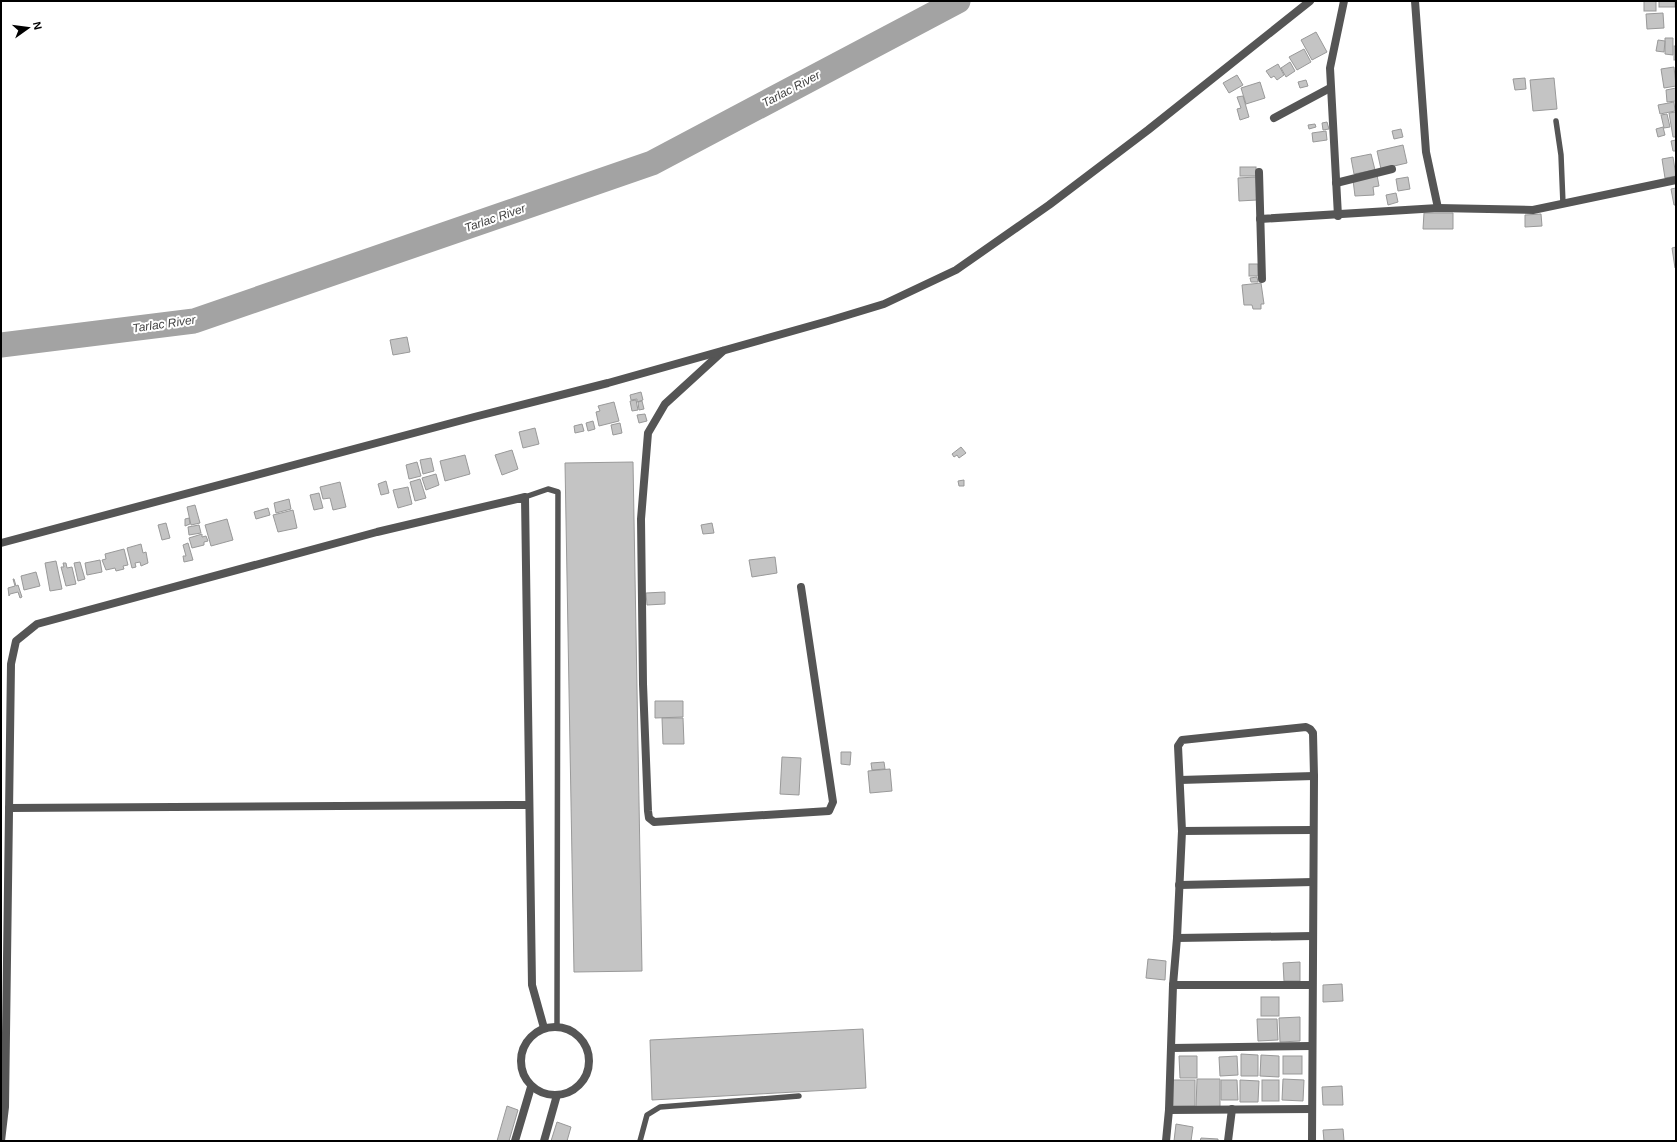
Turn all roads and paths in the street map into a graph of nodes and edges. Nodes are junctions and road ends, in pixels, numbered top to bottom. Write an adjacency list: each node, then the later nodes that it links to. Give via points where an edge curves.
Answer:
1 (1310, 1): 16 (street, via 1148,130 1049,205 956,270 884,304)
2 (1344, 1): 4 (street, via 1331,59)
3 (1415, 1): 12 (street, via 1426,152)
4 (1330, 88): 5 (street); 10 (street)
5 (1274, 118)
6 (1556, 121): 11 (lane, via 1561,155)
7 (1392, 169): 10 (street)
8 (1259, 172): 14 (street)
9 (1676, 180): 11 (street)
10 (1336, 183): 13 (street)
11 (1563, 204): 12 (street, via 1533,210)
12 (1438, 208): 13 (street)
13 (1338, 216): 14 (street)
14 (1260, 219): 15 (street)
15 (1262, 279)
16 (725, 349): 18 (street, via 608,383); 19 (street, via 665,404 648,433 641,520 643,684 648,811 649,818 654,822 829,811 832,807 834,802)
17 (526, 497): 22 (street); 23 (street, via 377,532 37,624 16,641 11,664); 32 (lane, via 548,488 558,492)
18 (1, 543)
19 (801, 586)
20 (1314, 776): 21 (street); 21 (street, via 1313,733 1306,727 1182,740 1178,746); 24 (street)
21 (1180, 780): 25 (street)
22 (529, 805): 23 (street); 33 (street, via 532,985)
23 (9, 808): 42 (street, via 5,1107)
24 (1313, 830): 25 (street); 26 (street)
25 (1182, 831): 27 (street)
26 (1313, 882): 27 (street); 28 (street)
27 (1179, 885): 29 (street)
28 (1313, 936): 29 (street); 31 (street)
29 (1177, 938): 30 (street)
30 (1173, 985): 31 (street); 35 (street)
31 (1312, 985): 34 (street)
32 (557, 1026): 33 (street); 37 (street, via 575,1033 587,1047 590,1066 582,1084 567,1095)
33 (544, 1028): 36 (street, via 529,1038 521,1054 522,1072)
34 (1311, 1046): 35 (street); 40 (street)
35 (1172, 1048): 41 (street)
36 (531, 1087): 37 (street, via 548,1096); 43 (street)
37 (557, 1095): 44 (street)
38 (799, 1096): 45 (lane, via 660,1107 646,1115)
39 (1232, 1109): 40 (street); 41 (street); 47 (street)
40 (1312, 1109): 48 (street)
41 (1169, 1110): 46 (street)
42 (1, 1141)
43 (516, 1141)
44 (544, 1141)
45 (640, 1141)
46 (1166, 1141)
47 (1228, 1141)
48 (1312, 1141)

